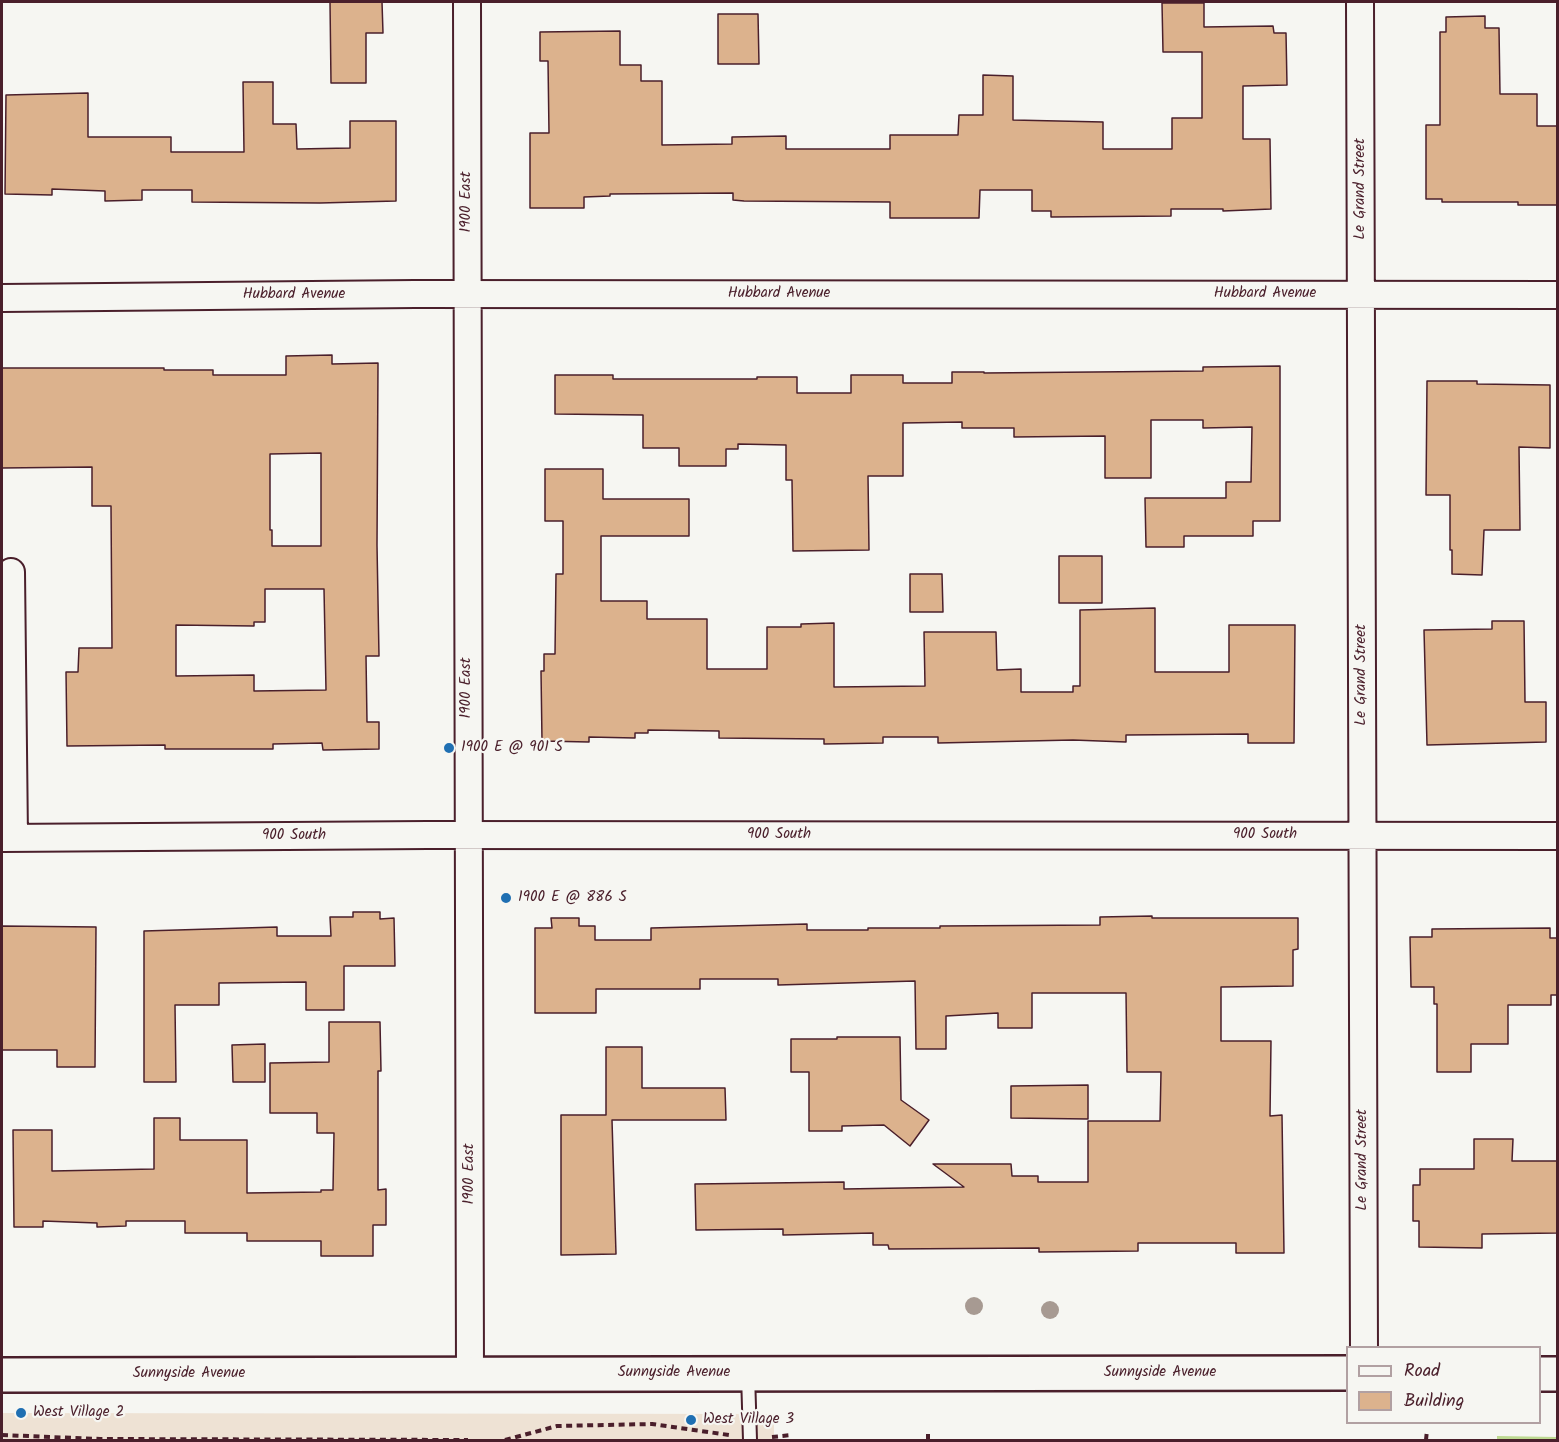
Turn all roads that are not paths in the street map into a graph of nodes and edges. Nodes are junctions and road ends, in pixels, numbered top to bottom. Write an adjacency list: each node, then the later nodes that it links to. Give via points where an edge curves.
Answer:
1 (467, 2): 4 (street, 1900 East)
2 (1360, 2): 3 (street, Le Grand Street)
3 (1361, 294): 4 (street, Hubbard Avenue); 5 (street, Hubbard Avenue); 9 (street, Le Grand Street)
4 (467, 295): 6 (street, Hubbard Avenue); 8 (street, 1900 East)
5 (1557, 295)
6 (2, 298)
7 (11, 572): 11 (street)
8 (468, 835): 9 (street, 900 South); 11 (street, 900 South); 15 (street, 1900 East)
9 (1362, 835): 10 (street, 900 South); 12 (street, Le Grand Street)
10 (1557, 836)
11 (8, 838)
12 (1364, 1346)
13 (748, 1372): 14 (main road, Sunnyside Avenue); 15 (main road, Sunnyside Avenue); 19 (lane)
14 (1346, 1373)
15 (470, 1374): 18 (main road, Sunnyside Avenue)
16 (1541, 1374): 17 (main road)
17 (1557, 1374)
18 (2, 1375)
19 (750, 1440)

